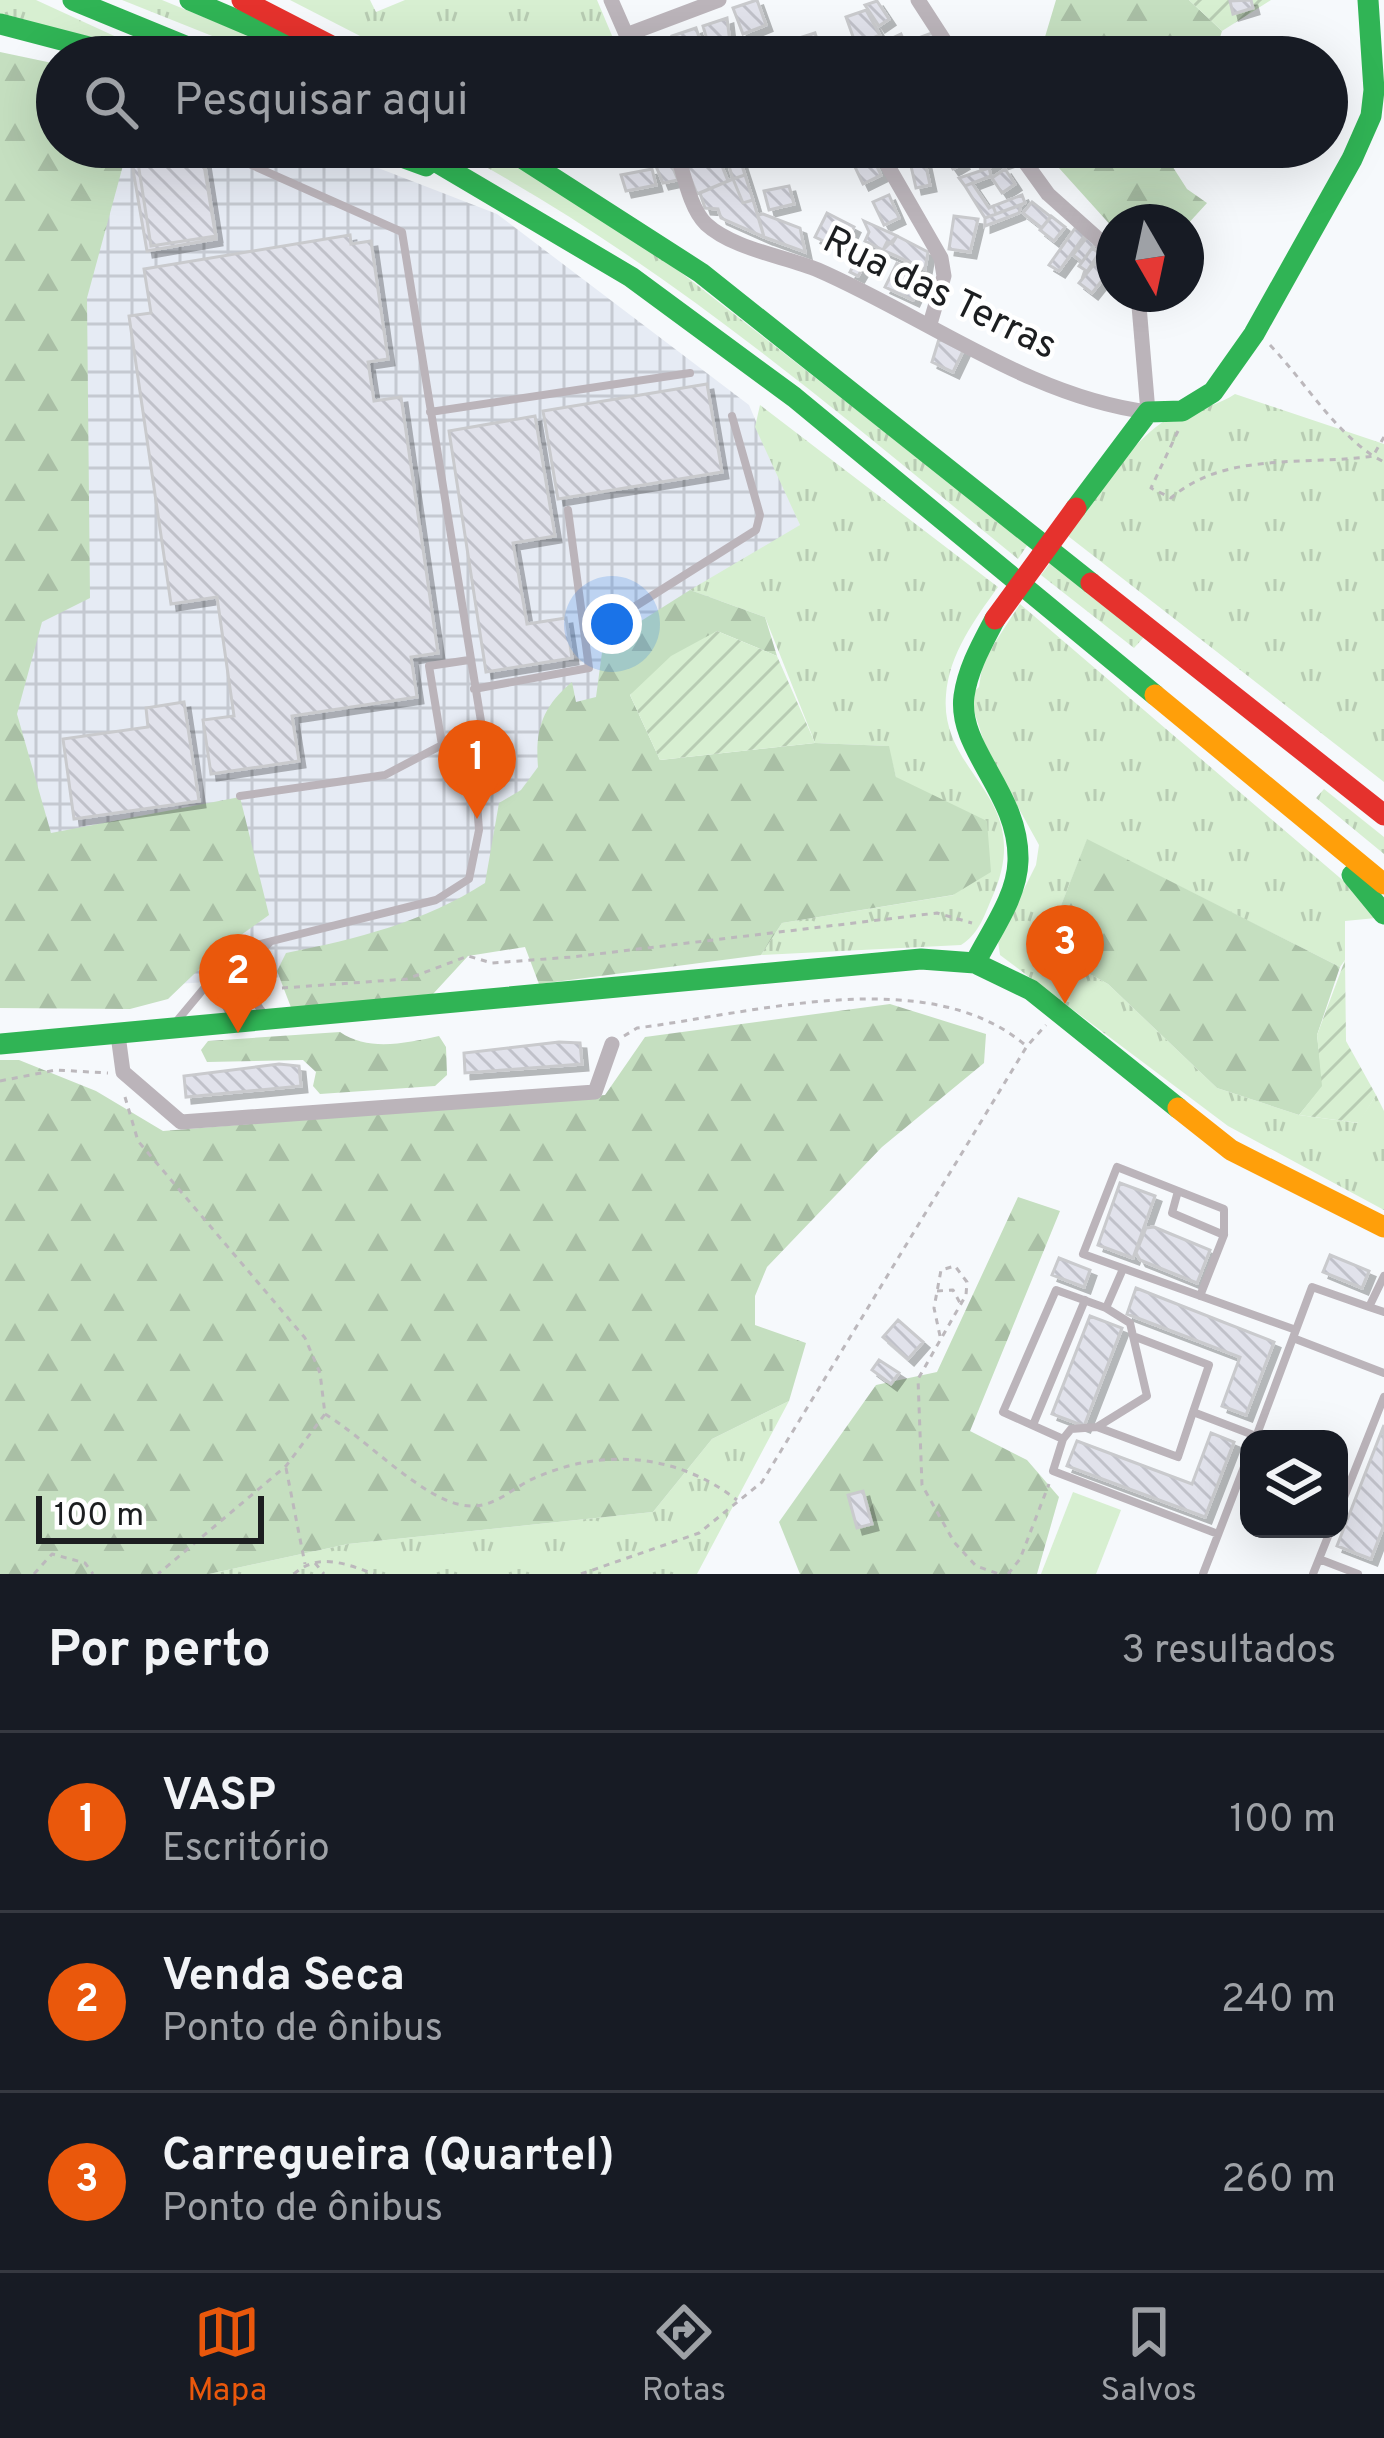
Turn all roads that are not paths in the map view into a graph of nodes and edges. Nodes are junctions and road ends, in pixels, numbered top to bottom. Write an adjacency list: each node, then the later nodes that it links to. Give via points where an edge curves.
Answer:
1 (73, 0): 11 (main road)
2 (190, 0): 12 (main road)
3 (242, 0): 13 (main road)
4 (611, 0): 9 (street)
5 (719, 0): 9 (street)
6 (918, 0): 14 (street)
7 (1369, 0): 15 (main road, via 1371,116)
8 (0, 24): 10 (main road)
9 (626, 35)
10 (46, 36)
11 (161, 36)
12 (275, 36)
13 (312, 36)
14 (942, 36)
15 (1348, 159)
16 (258, 168): 29 (lane, via 402,232)
17 (431, 168): 24 (main road)
18 (450, 168): 24 (main road)
19 (538, 168): 41 (main road, via 775,329)
20 (684, 168): 27 (street, Rua das Terras, via 705,224)
21 (889, 168): 27 (street, via 941,258 944,276)
22 (1029, 168): 25 (street)
23 (1343, 168): 30 (main road, via 1254,334 1213,392 1182,411)
24 (491, 190): 42 (main road, via 631,278 794,397)
25 (1096, 237)
26 (1140, 312): 30 (street)
27 (929, 324): 30 (street, Rua das Terras, via 1052,386)
28 (690, 373): 29 (lane)
29 (430, 412): 34 (lane)
30 (1148, 412): 49 (main road, bridge, via 968,662 964,728 1015,822 1017,875)
31 (732, 416): 33 (lane, via 760,515 756,530)
32 (568, 510): 33 (lane)
33 (585, 638): 35 (lane, via 589,668)
34 (470, 661): 35 (lane); 36 (lane, via 429,666)
35 (474, 689): 37 (lane)
36 (442, 745): 38 (lane); 40 (lane, via 385,775)
37 (485, 746): 38 (lane); 39 (lane, via 500,752 506,774 498,787)
38 (465, 757): 39 (lane, via 464,780)
39 (476, 790): 45 (lane, via 479,830 469,879 436,899)
40 (241, 796)
41 (1384, 814)
42 (1310, 820): 43 (main road); 44 (main road, via 1325,850)
43 (1384, 884)
44 (1384, 914)
45 (276, 938): 46 (lane); 47 (lane)
46 (250, 946): 47 (lane); 48 (lane)
47 (255, 957): 50 (lane)
48 (223, 962): 52 (lane, via 218,990); 53 (lane)
49 (975, 963): 51 (main road, via 921,959); 58 (main road, via 1060,1010 1231,1150)
50 (251, 995): 51 (lane); 52 (lane)
51 (275, 1020): 52 (main road)
52 (237, 1024): 53 (main road)
53 (167, 1031): 54 (main road)
54 (118, 1035): 55 (main road); 56 (street, via 123,1072 181,1122 595,1092)
55 (0, 1044)
56 (612, 1044)
57 (1178, 1191): 59 (lane, via 1223,1209); 59 (lane, via 1172,1213); 60 (lane, via 1117,1167 1083,1254)
58 (1384, 1227)
59 (1224, 1235): 62 (lane)
60 (1123, 1269): 62 (lane); 65 (lane)
61 (1384, 1276): 64 (lane)
62 (1200, 1296): 67 (lane)
63 (1084, 1300): 65 (lane); 72 (lane); 72 (lane, via 1056,1289 1003,1412)
64 (1369, 1306): 66 (lane); 67 (lane, via 1312,1287)
65 (1106, 1307): 68 (lane, via 1130,1323)
66 (1384, 1312)
67 (1294, 1334): 69 (lane); 74 (lane)
68 (1133, 1336): 71 (lane, via 1209,1365); 73 (lane, via 1148,1396)
69 (1384, 1373)
70 (1384, 1397): 78 (lane)
71 (1193, 1412): 73 (lane, via 1178,1457); 75 (lane)
72 (1033, 1425): 76 (lane)
73 (1097, 1427): 76 (lane, via 1071,1429)
74 (1259, 1430)
75 (1240, 1431)
76 (1063, 1439): 79 (lane, via 1053,1471)
77 (1240, 1477): 79 (lane)
78 (1348, 1487)
79 (1218, 1534): 82 (lane)
80 (1327, 1538): 81 (lane)
81 (1319, 1559): 83 (lane); 84 (lane)
82 (1203, 1574)
83 (1313, 1574)
84 (1358, 1574)

